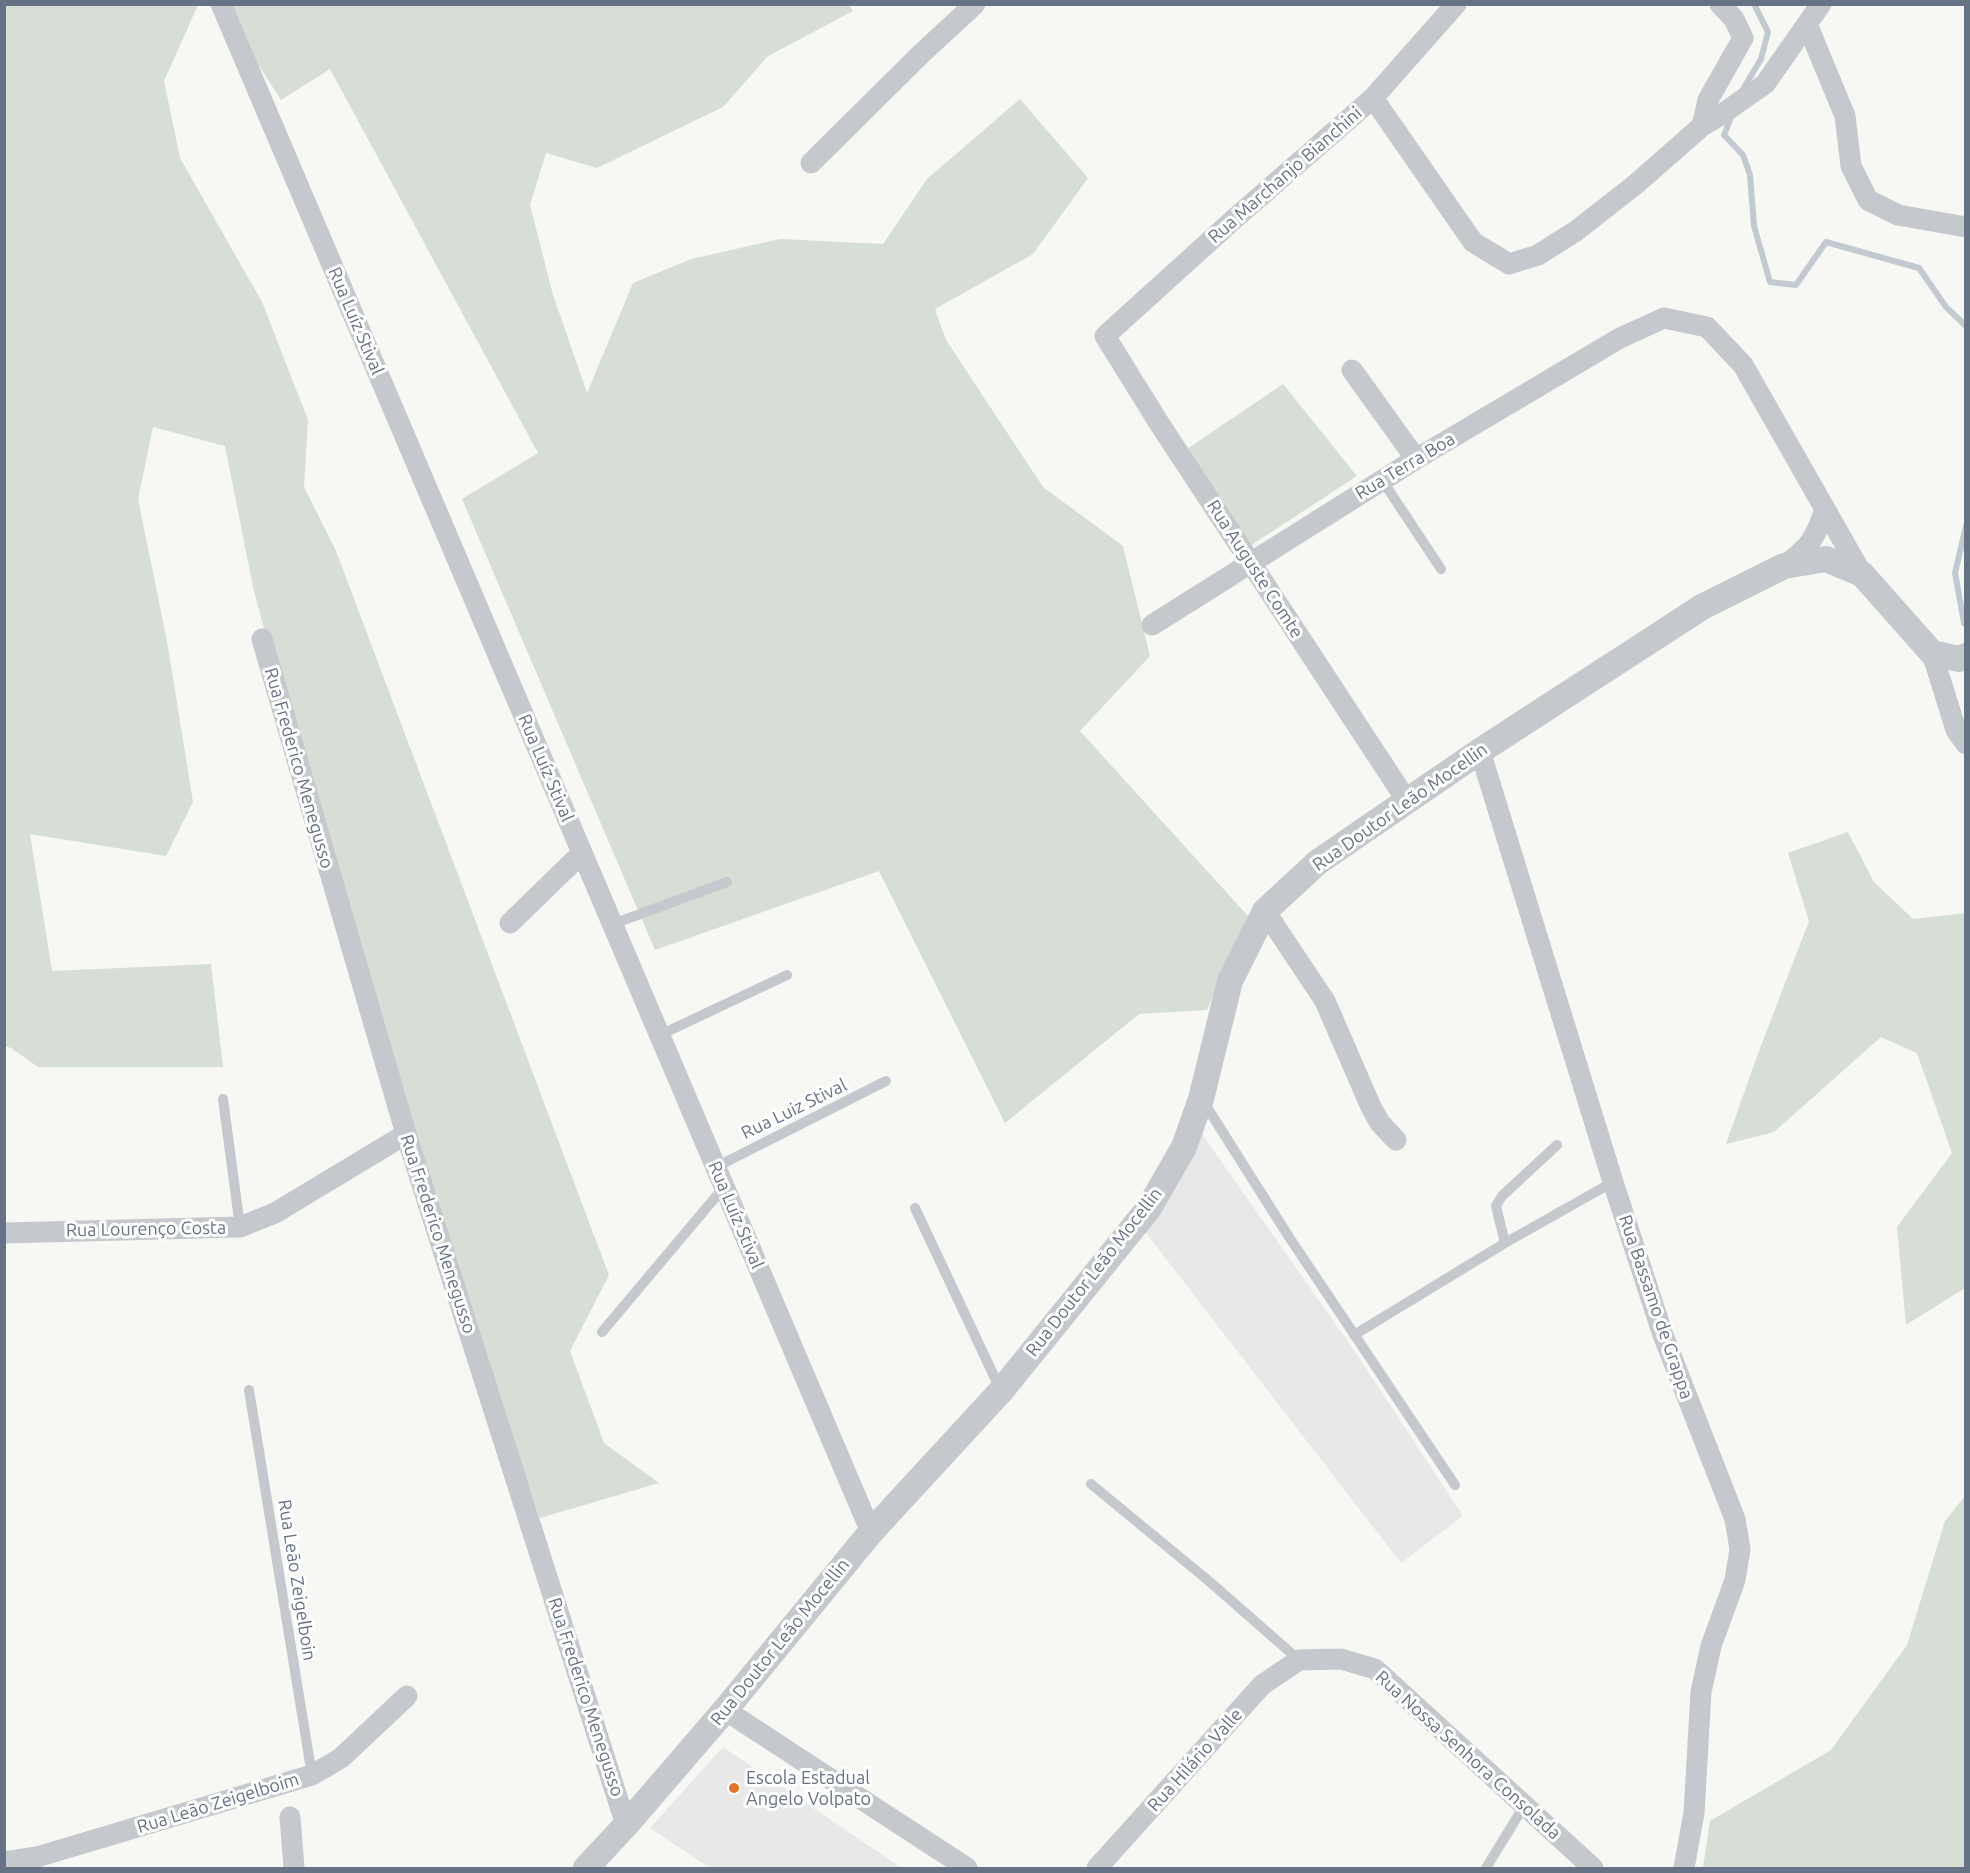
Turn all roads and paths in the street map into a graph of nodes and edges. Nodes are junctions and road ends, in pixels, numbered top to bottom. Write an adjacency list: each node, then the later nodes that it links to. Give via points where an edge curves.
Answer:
1 (221, 4): 27 (street, Rua Luíz Stival)
2 (975, 4): 9 (street)
3 (1456, 4): 7 (street, Rua Marchanjo Bianchini)
4 (1720, 4): 8 (street, via 1734,19 1743,38 1708,100)
5 (1821, 4): 6 (street)
6 (1807, 24): 8 (street, via 1765,84); 10 (street, via 1845,116 1851,166 1868,200 1898,215)
7 (1373, 98): 8 (street, via 1473,242 1509,264 1538,255 1576,231); 11 (street, Rua Marchanjo Bianchini)
8 (1711, 121)
9 (811, 163)
10 (1965, 228)
11 (1105, 336): 16 (street, Rua Auguste Comte)
12 (1352, 370): 13 (street)
13 (1416, 459): 14 (street, Rua Terra Boa); 15 (street, Rua Terra Boa, via 1620,338 1664,318 1707,327 1743,365)
14 (1382, 480): 16 (street, Rua Terra Boa); 18 (lane)
15 (1825, 509): 17 (street, via 1817,533 1804,551); 19 (street)
16 (1251, 561): 20 (street, Rua Terra Boa); 26 (street, Rua Auguste Comte)
17 (1784, 566): 19 (street, Rua Doutor Leão Mocellin, via 1826,559); 25 (street, Rua Doutor Leão Mocellin, via 1702,607)
18 (1441, 569)
19 (1862, 574): 22 (street, Rua Doutor Leão Mocellin)
20 (1152, 625)
21 (262, 639): 37 (street, Rua Frederico Menegusso)
22 (1932, 653): 23 (street, via 1959,659); 24 (street, via 1956,730)
23 (1965, 656)
24 (1965, 744)
25 (1480, 752): 26 (street, Rua Doutor Leão Mocellin); 41 (street, Rua Bassamo de Grappa)
26 (1407, 801): 29 (street, Rua Doutor Leão Mocellin, via 1318,862)
27 (582, 853): 30 (street); 31 (street, Rua Luíz Stival)
28 (727, 882): 31 (lane)
29 (1264, 911): 36 (street, Rua Doutor Leão Mocellin, via 1230,981); 38 (street, via 1325,1001 1371,1107)
30 (510, 922)
31 (613, 924): 33 (street, Rua Luíz Stival)
32 (787, 975): 33 (lane)
33 (660, 1035): 40 (street, Rua Luíz Stival)
34 (886, 1082): 40 (lane, Rua Luiz Stival)
35 (223, 1099): 44 (lane)
36 (1201, 1099): 48 (lane); 50 (street, Rua Doutor Leão Mocellin, via 1184,1147 1149,1208)
37 (406, 1134): 44 (street, Rua Lourenço Costa, via 275,1213); 60 (street, Rua Frederico Menegusso)
38 (1396, 1140)
39 (1557, 1145): 46 (lane, via 1496,1206)
40 (716, 1167): 42 (street, Rua Luíz Stival)
41 (1612, 1182): 46 (lane); 69 (street, Rua Bassamo de Grappa, via 1663,1335 1735,1519 1740,1549 1735,1580 1711,1646 1701,1692 1694,1813)
42 (724, 1187): 47 (lane); 53 (street, Rua Luíz Stival)
43 (915, 1208): 50 (lane)
44 (240, 1227): 45 (street, Rua Lourenço Costa)
45 (4, 1233)
46 (1505, 1243): 48 (lane)
47 (602, 1332)
48 (1354, 1335): 52 (lane)
49 (249, 1390): 57 (lane, Rua Leão Zeigelboin)
50 (1002, 1391): 53 (street, Rua Doutor Leão Mocellin)
51 (1091, 1484): 54 (lane)
52 (1455, 1485)
53 (871, 1532): 56 (street, Rua Doutor Leão Mocellin)
54 (1299, 1660): 58 (street, Rua Nossa Senhora Consolada, via 1341,1659 1375,1669); 66 (street, Rua Hilário Valle, via 1262,1684)
55 (407, 1696): 57 (street, Rua Leão Zeigelboim, via 341,1758)
56 (725, 1710): 60 (street, Rua Doutor Leão Mocellin); 65 (street)
57 (312, 1775): 62 (street, Rua Leão Zeigelboim)
58 (1524, 1806): 67 (lane); 68 (street, Rua Nossa Senhora Consolada)
59 (290, 1816): 63 (street)
60 (626, 1825): 64 (street, Rua Doutor Leão Mocellin)
61 (4, 1862): 62 (street, Rua Leão Zeigelboim)
62 (38, 1863)
63 (294, 1869)
64 (586, 1869)
65 (967, 1869)
66 (1097, 1869)
67 (1486, 1869)
68 (1593, 1869)
69 (1684, 1869)

